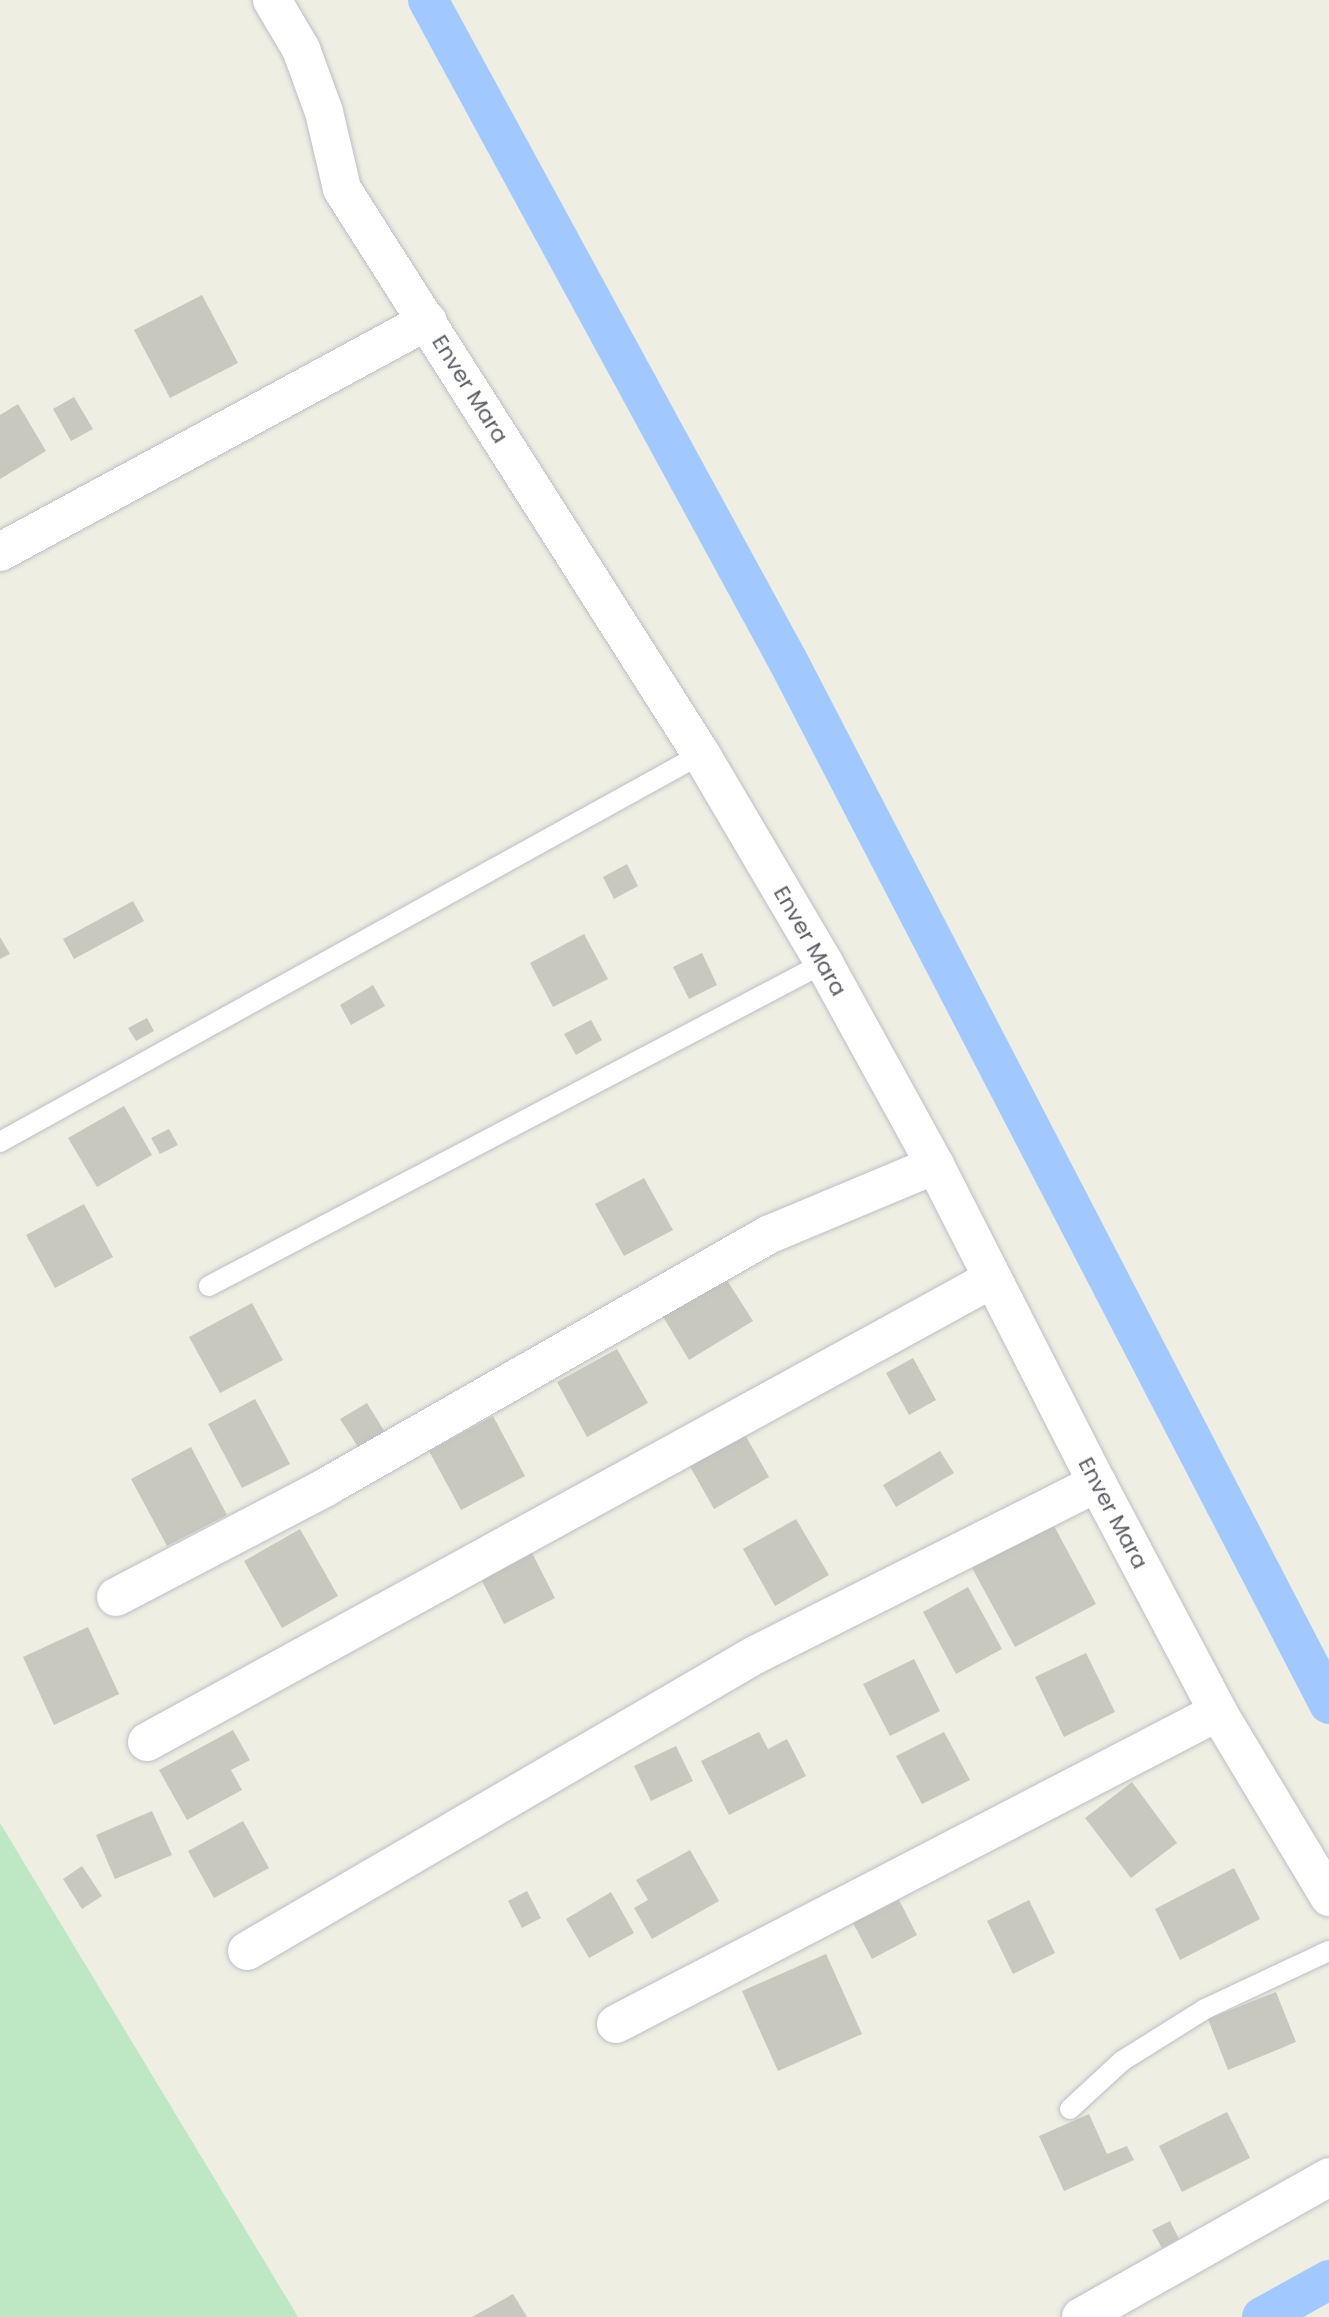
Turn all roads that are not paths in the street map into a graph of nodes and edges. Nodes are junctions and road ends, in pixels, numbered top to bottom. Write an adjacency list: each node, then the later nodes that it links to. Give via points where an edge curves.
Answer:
1 (272, 0): 2 (street, Enver Mara, via 301,49 324,112 342,189)
2 (428, 321): 3 (street); 4 (street, Enver Mara)
3 (0, 552)
4 (701, 754): 5 (street, Enver Mara); 6 (lane)
5 (824, 963): 7 (street, Enver Mara); 9 (lane)
6 (0, 1142)
7 (935, 1165): 8 (street, Enver Mara); 11 (street, via 768,1235 326,1487)
8 (992, 1279): 10 (street, Enver Mara); 13 (street)
9 (209, 1286)
10 (1097, 1483): 12 (street, Enver Mara); 15 (street, via 755,1655)
11 (116, 1597)
12 (1218, 1712): 14 (street, Enver Mara); 17 (street)
13 (147, 1742)
14 (1329, 1897)
15 (247, 1951)
16 (1329, 1951): 18 (lane, via 1205,2009 1122,2061)
17 (616, 2024)
18 (1070, 2109)
19 (1329, 2177): 20 (street)
20 (1081, 2317)

